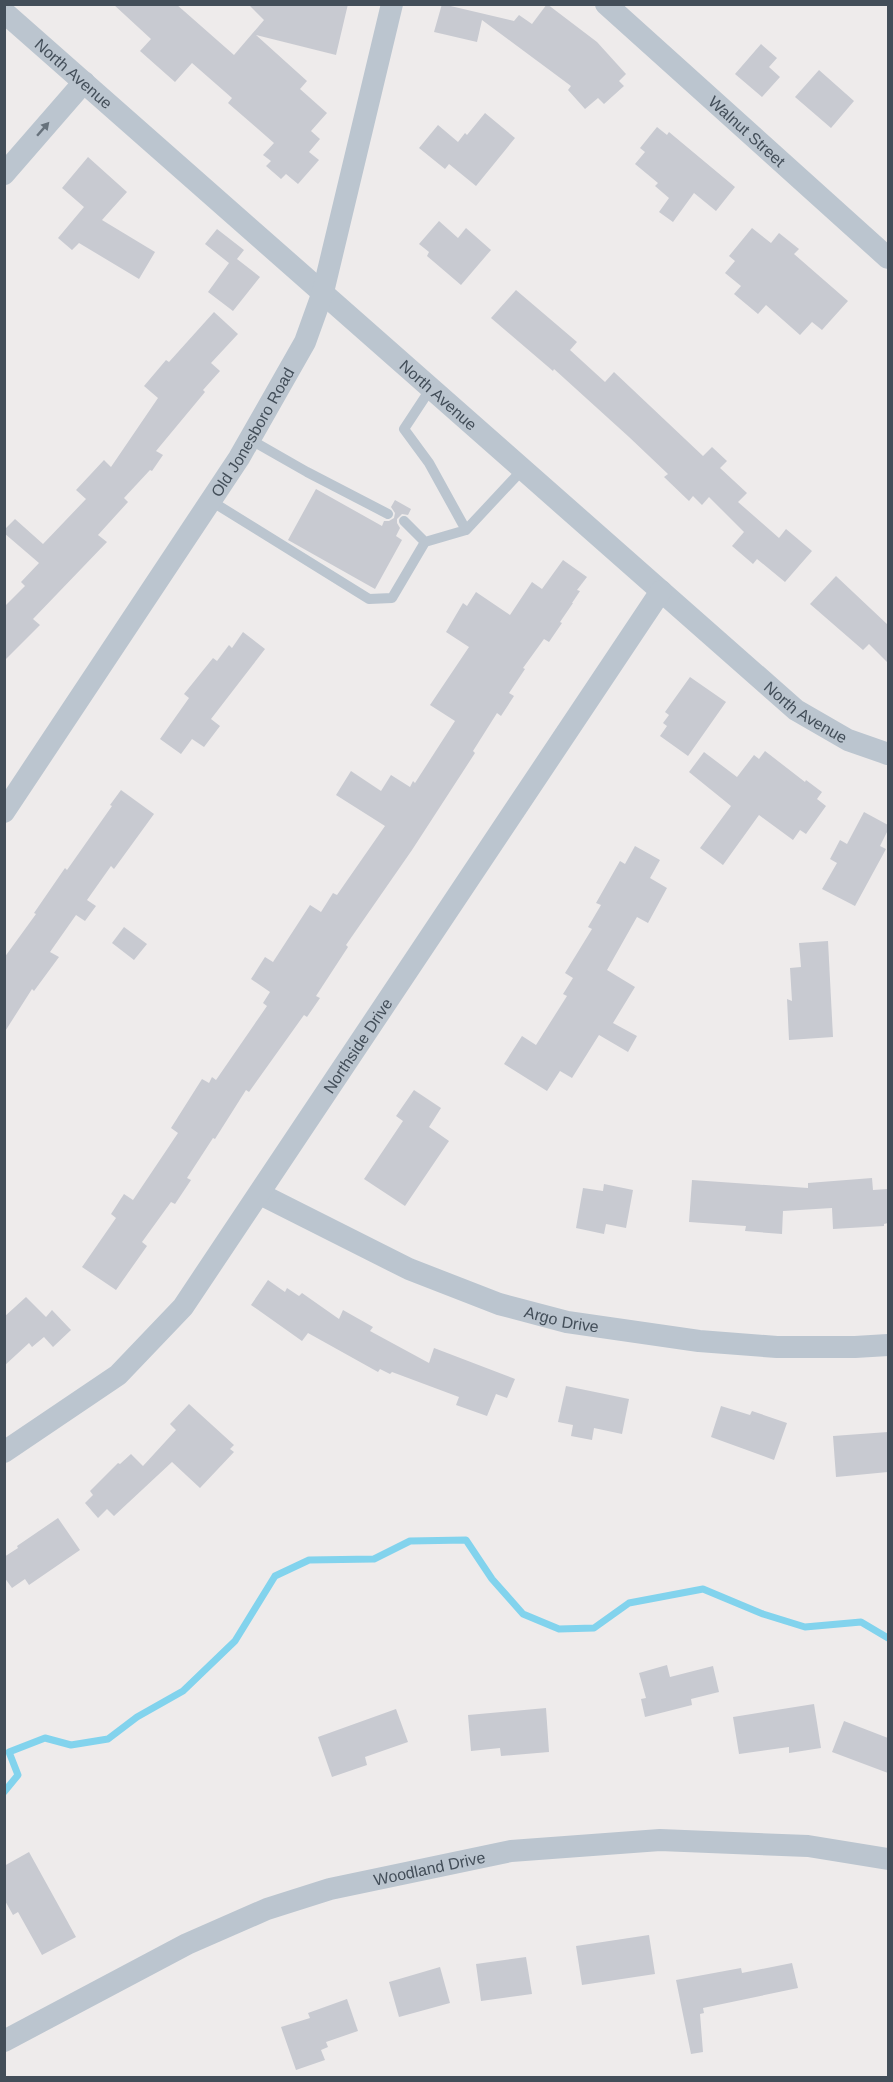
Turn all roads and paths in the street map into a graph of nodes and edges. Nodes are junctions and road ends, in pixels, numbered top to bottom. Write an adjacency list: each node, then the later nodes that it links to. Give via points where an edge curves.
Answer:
1 (392, 4): 7 (street, Old Jonesboro Road)
2 (606, 4): 6 (street, Walnut Street)
3 (4, 12): 4 (street, North Avenue)
4 (84, 82): 5 (street, one-way to 4); 7 (street, North Avenue)
5 (4, 174)
6 (888, 258)
7 (323, 292): 8 (street, North Avenue); 9 (street, Old Jonesboro Road, via 305,342)
8 (431, 388): 10 (street, North Avenue); 14 (lane, via 404,429 429,463)
9 (249, 439): 11 (street, Old Jonesboro Road); 12 (lane)
10 (523, 469): 14 (lane); 16 (street, North Avenue)
11 (211, 501): 15 (lane, via 369,599 392,598); 18 (street, Old Jonesboro Road)
12 (388, 514)
13 (404, 521): 15 (lane)
14 (466, 530): 15 (lane)
15 (424, 542)
16 (661, 591): 17 (street, North Avenue, via 796,710 848,740); 19 (street, Northside Drive)
17 (888, 754)
18 (4, 812)
19 (260, 1194): 20 (street, Argo Drive, via 409,1269 499,1304 567,1322 699,1341 777,1347); 21 (street, Northside Drive, via 183,1308 118,1375)
20 (888, 1345)
21 (4, 1452)
22 (888, 1859): 23 (street, Woodland Drive, via 808,1846 660,1840 511,1851 330,1889 267,1909 187,1944)
23 (4, 2040)

